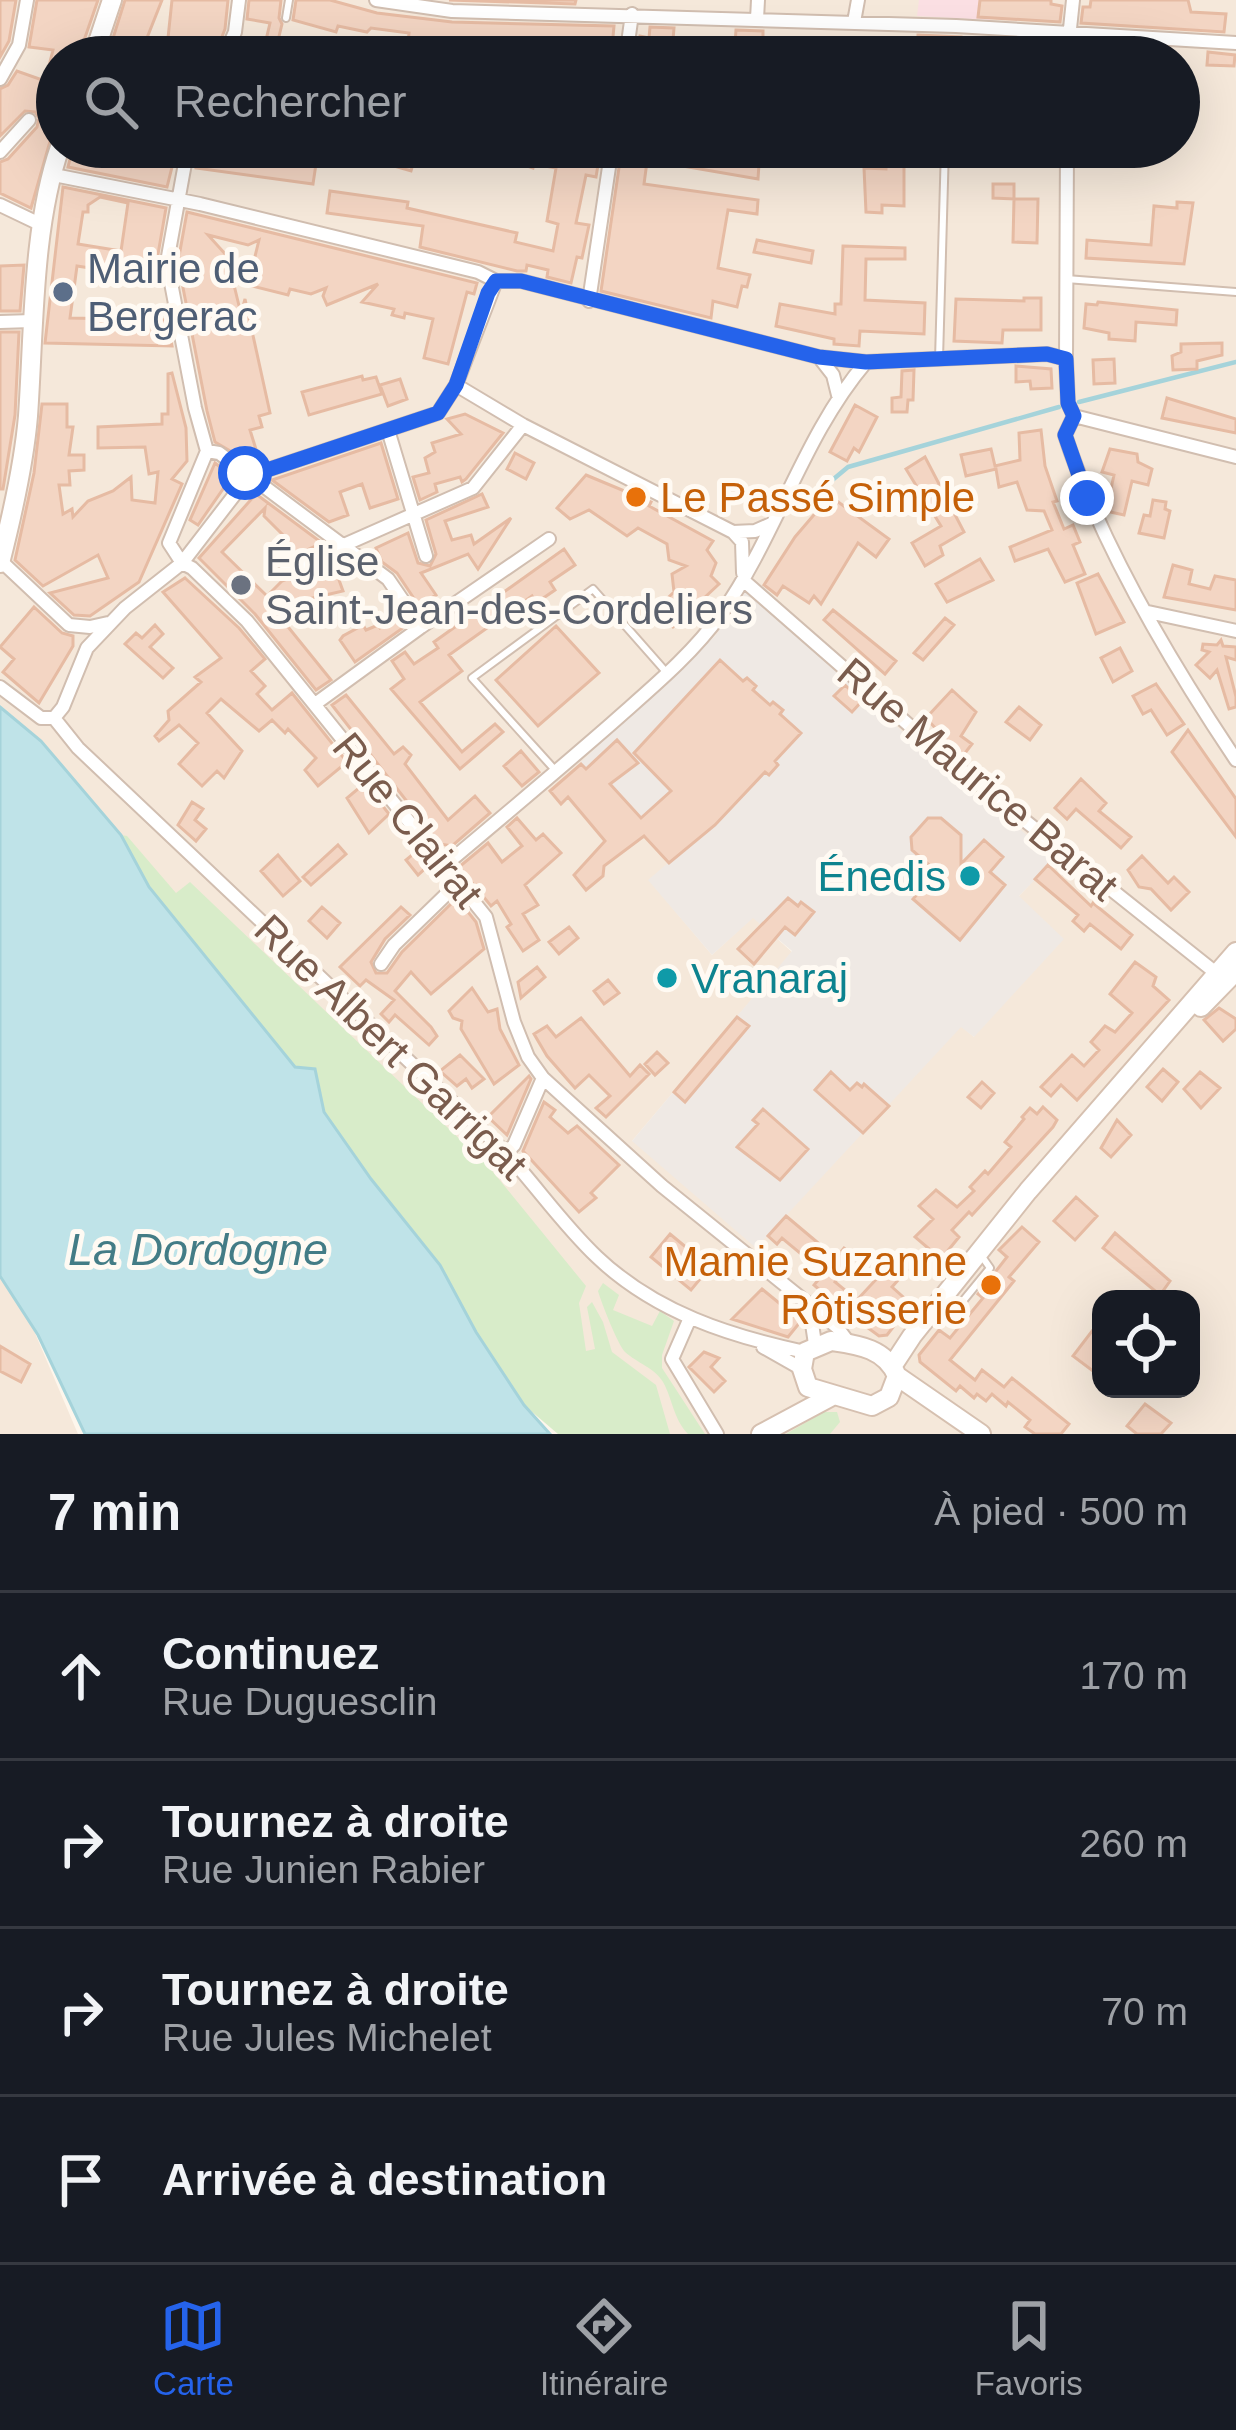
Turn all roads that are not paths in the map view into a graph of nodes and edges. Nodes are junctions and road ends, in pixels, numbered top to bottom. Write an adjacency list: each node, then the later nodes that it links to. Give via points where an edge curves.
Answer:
1 (27, 0): 22 (street, via 19,45)
2 (112, 0): 15 (main road)
3 (239, 0): 16 (street)
4 (289, 0): 11 (lane)
5 (376, 0): 9 (street)
6 (758, 0): 12 (street)
7 (857, 0): 13 (street)
8 (1073, 0): 14 (street)
9 (452, 6): 10 (street)
10 (632, 14): 12 (street); 17 (street)
11 (286, 18)
12 (757, 19): 13 (street)
13 (854, 22): 14 (street)
14 (1068, 33): 18 (street); 19 (street)
15 (100, 36)
16 (233, 36)
17 (629, 36)
18 (1068, 36)
19 (1118, 36)
20 (1200, 41): 21 (street)
21 (1236, 43)
22 (0, 79)
23 (29, 120): 24 (street)
24 (0, 152)
25 (56, 168): 30 (main road)
26 (183, 168): 31 (street)
27 (610, 168): 37 (street)
28 (944, 168): 41 (lane)
29 (1067, 168): 34 (street)
30 (54, 176): 31 (street); 33 (main road)
31 (175, 202): 35 (street); 49 (street, via 167,262)
32 (0, 205): 33 (street)
33 (44, 226): 38 (main road)
34 (1066, 279): 36 (lane); 42 (street)
35 (496, 281): 37 (street); 44 (street)
36 (1236, 292)
37 (589, 301): 40 (street)
38 (32, 321): 39 (street); 58 (main road, via 27,422)
39 (0, 322)
40 (819, 357): 43 (street); 45 (street)
41 (939, 359): 42 (street); 43 (street)
42 (1066, 359): 46 (street)
43 (866, 362): 45 (street)
44 (456, 385): 47 (street); 48 (street, via 438,413)
45 (838, 394): 53 (street)
46 (1074, 416): 50 (street); 62 (street, via 1065,435 1087,498)
47 (524, 425): 52 (street, via 473,488); 54 (street)
48 (388, 430): 51 (street); 52 (street)
49 (207, 451): 51 (street); 59 (street, via 170,543)
50 (1236, 457)
51 (249, 476): 56 (street); 59 (street)
52 (413, 515): 56 (street); 57 (street)
53 (772, 524): 54 (street); 61 (street)
54 (733, 532): 61 (street, via 742,542)
55 (549, 539): 64 (street)
56 (343, 546): 60 (street); 64 (street, via 388,580)
57 (426, 556)
58 (1, 558): 63 (street, via 69,625)
59 (182, 563): 63 (street); 68 (street, Rue Clairat, via 247,621)
60 (285, 571)
61 (743, 580): 66 (street); 76 (street, Rue Maurice Barat, via 950,761)
62 (1148, 612): 65 (street); 70 (street)
63 (109, 622): 69 (street)
64 (421, 627): 68 (street)
65 (1236, 632)
66 (667, 673): 71 (street); 71 (lane, via 593,589 472,678)
67 (0, 687): 69 (street, Rue Albert Garrigat, via 40,718)
68 (315, 704): 72 (street, Rue Clairat)
69 (53, 718): 78 (street, Rue Albert Garrigat)
70 (1236, 760)
71 (557, 772): 72 (street)
72 (444, 866): 73 (street, Rue Clairat)
73 (458, 883): 75 (street); 77 (street, Rue Clairat, via 486,916 514,1022)
74 (1236, 952): 76 (main road)
75 (381, 964)
76 (1228, 981): 83 (main road, via 1132,1072)
77 (544, 1078): 78 (street); 79 (street, Rue Clairat)
78 (506, 1153): 80 (street, Rue Albert Garrigat, via 595,1256)
79 (797, 1296): 81 (street, Rue Clairat); 82 (street, via 811,1318)
80 (690, 1318): 82 (street, Rue Albert Garrigat); 88 (street, via 671,1359)
81 (850, 1344): 82 (main road, via 831,1341); 83 (main road)
82 (808, 1363): 84 (main road); 87 (main road)
83 (890, 1364): 85 (main road); 86 (main road)
84 (832, 1396): 85 (main road, via 872,1406); 87 (main road)
85 (890, 1396): 86 (main road)
86 (925, 1397): 90 (main road)
87 (790, 1417): 89 (main road)
88 (717, 1434)
89 (761, 1434)
90 (981, 1434)

